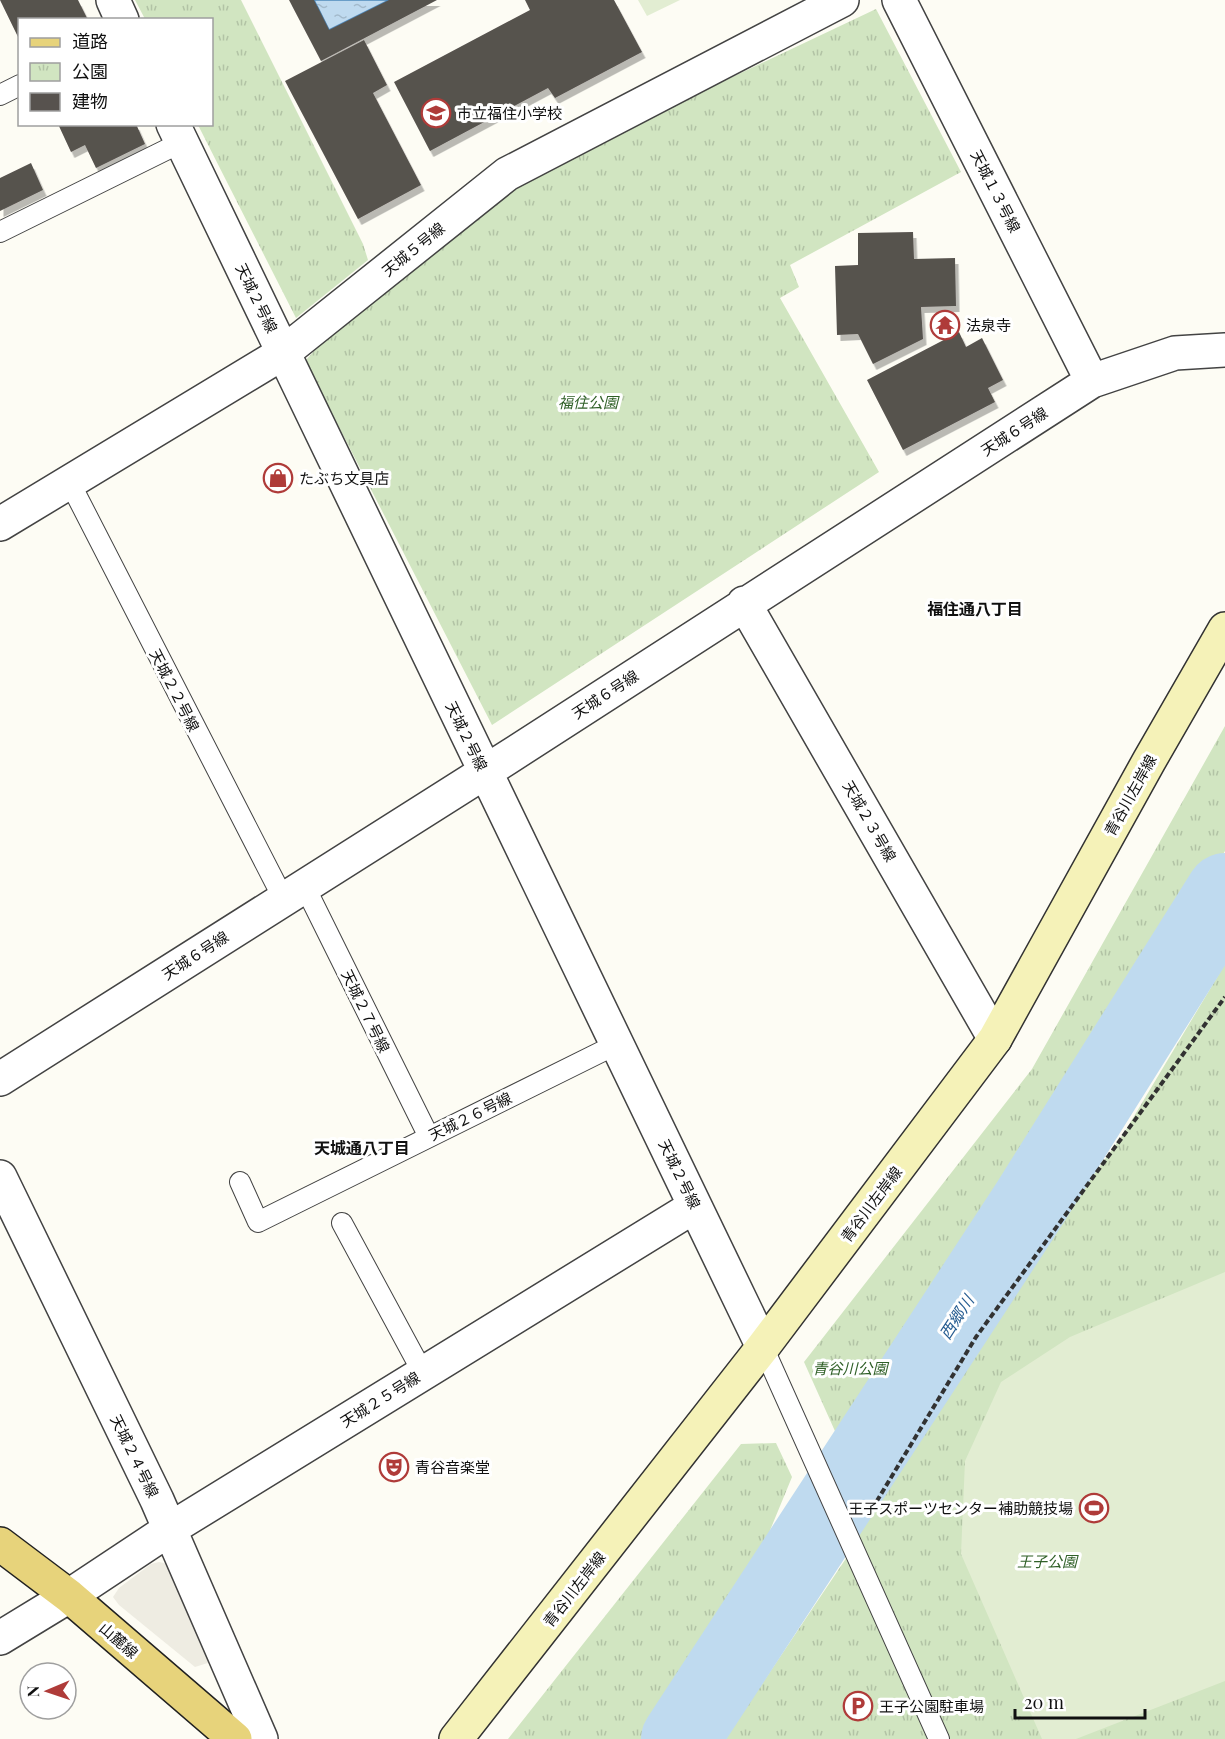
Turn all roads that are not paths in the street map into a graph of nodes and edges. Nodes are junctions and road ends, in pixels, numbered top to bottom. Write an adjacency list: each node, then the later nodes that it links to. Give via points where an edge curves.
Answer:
1 (113, 0): 4 (street)
2 (842, 0): 10 (street, 天城５号線, via 507,174)
3 (899, 0): 11 (street, 天城１３号線)
4 (121, 18)
5 (18, 86): 6 (lane)
6 (0, 95)
7 (178, 133): 8 (lane); 10 (street, 天城２号線)
8 (0, 232)
9 (1225, 350): 11 (street, 天城６号線, via 1175,352)
10 (283, 353): 12 (street, 天城５号線); 16 (street, 天城２号線)
11 (1092, 381): 14 (street, 天城６号線)
12 (69, 481): 13 (street, 天城５号線); 17 (lane, 天城２２号線)
13 (0, 524)
14 (744, 603): 16 (street, 天城６号線); 18 (street, 天城２３号線)
15 (1225, 629): 18 (street, 青谷川左岸線)
16 (484, 772): 17 (street, 天城６号線); 19 (street, 天城２号線)
17 (293, 892): 20 (street, 天城６号線); 21 (lane, 天城２７号線)
18 (995, 1039): 26 (street, 青谷川左岸線)
19 (617, 1044): 21 (lane, 天城２６号線); 24 (street, 天城２号線)
20 (4, 1068)
21 (429, 1137): 23 (lane, 天城２６号線, via 258,1222)
22 (0, 1177): 28 (street, 天城２４号線)
23 (240, 1182)
24 (695, 1206): 26 (street, 天城２号線); 27 (street, 天城２５号線)
25 (342, 1223): 27 (lane)
26 (764, 1347): 34 (street, 青谷川左岸線); 35 (lane)
27 (423, 1372): 28 (street, 天城２５号線)
28 (170, 1529): 30 (street, 天城２５号線); 33 (street, 天城２４号線)
29 (0, 1544): 30 (main road, 山麓線)
30 (69, 1596): 31 (street, 天城２５号線); 32 (main road, 山麓線)
31 (0, 1638)
32 (235, 1739)
33 (261, 1739)
34 (456, 1739)
35 (939, 1739)

